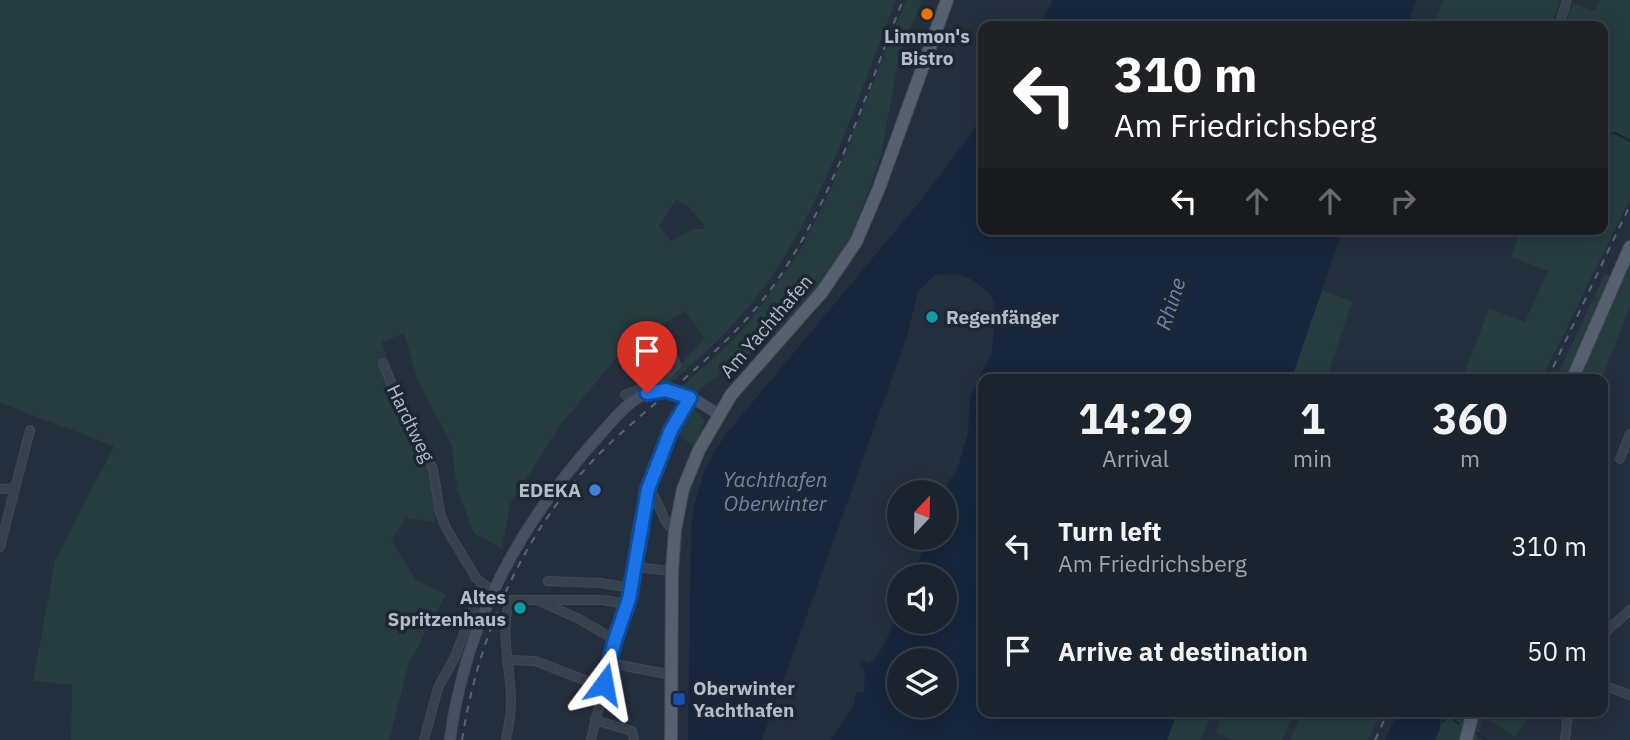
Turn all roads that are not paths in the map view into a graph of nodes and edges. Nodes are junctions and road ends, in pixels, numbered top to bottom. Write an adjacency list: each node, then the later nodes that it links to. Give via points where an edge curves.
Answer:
1 (947, 0): 10 (main road, Am Yachthafen, via 863,227 838,271)
2 (1567, 0): 3 (street)
3 (1561, 21)
4 (1630, 247): 6 (main road)
5 (383, 363): 22 (street, Hardtweg, via 433,469 446,528)
6 (1575, 374)
7 (655, 390): 8 (street, via 676,365 674,359 663,362 640,389); 9 (street); 24 (street, via 630,404 554,488 521,537)
8 (625, 395)
9 (690, 398): 10 (street); 16 (street)
10 (718, 414): 17 (main road, Am Yachthafen, via 687,479)
11 (30, 430): 14 (street)
12 (1630, 434): 13 (street)
13 (1619, 459)
14 (15, 488): 15 (street); 18 (street)
15 (0, 489)
16 (648, 489): 17 (street); 19 (street)
17 (675, 530): 20 (main road, Am Yachthafen)
18 (0, 547)
19 (635, 567): 20 (street); 23 (street)
20 (672, 571): 32 (main road, Am Yachthafen)
21 (548, 581): 23 (street)
22 (482, 585): 24 (street, Hardtweg); 39 (street, via 438,688)
23 (631, 588): 26 (street)
24 (493, 592): 40 (street, via 467,662)
25 (537, 600): 26 (street); 29 (street); 30 (street, via 510,600)
26 (627, 604): 29 (street)
27 (1630, 610): 28 (street)
28 (1608, 630)
29 (615, 640): 31 (street)
30 (507, 660): 33 (street, via 535,661); 41 (street, via 511,713)
31 (608, 663): 32 (street); 36 (street)
32 (671, 675): 44 (main road, Am Yachthafen)
33 (587, 681)
34 (1608, 687): 35 (street)
35 (1630, 695)
36 (596, 717): 42 (street); 43 (street, via 632,731)
37 (1472, 717): 45 (main road)
38 (1567, 717): 46 (street)
39 (424, 740)
40 (450, 740)
41 (506, 740)
42 (591, 740)
43 (634, 740)
44 (671, 740)
45 (1466, 740)
46 (1565, 740)

